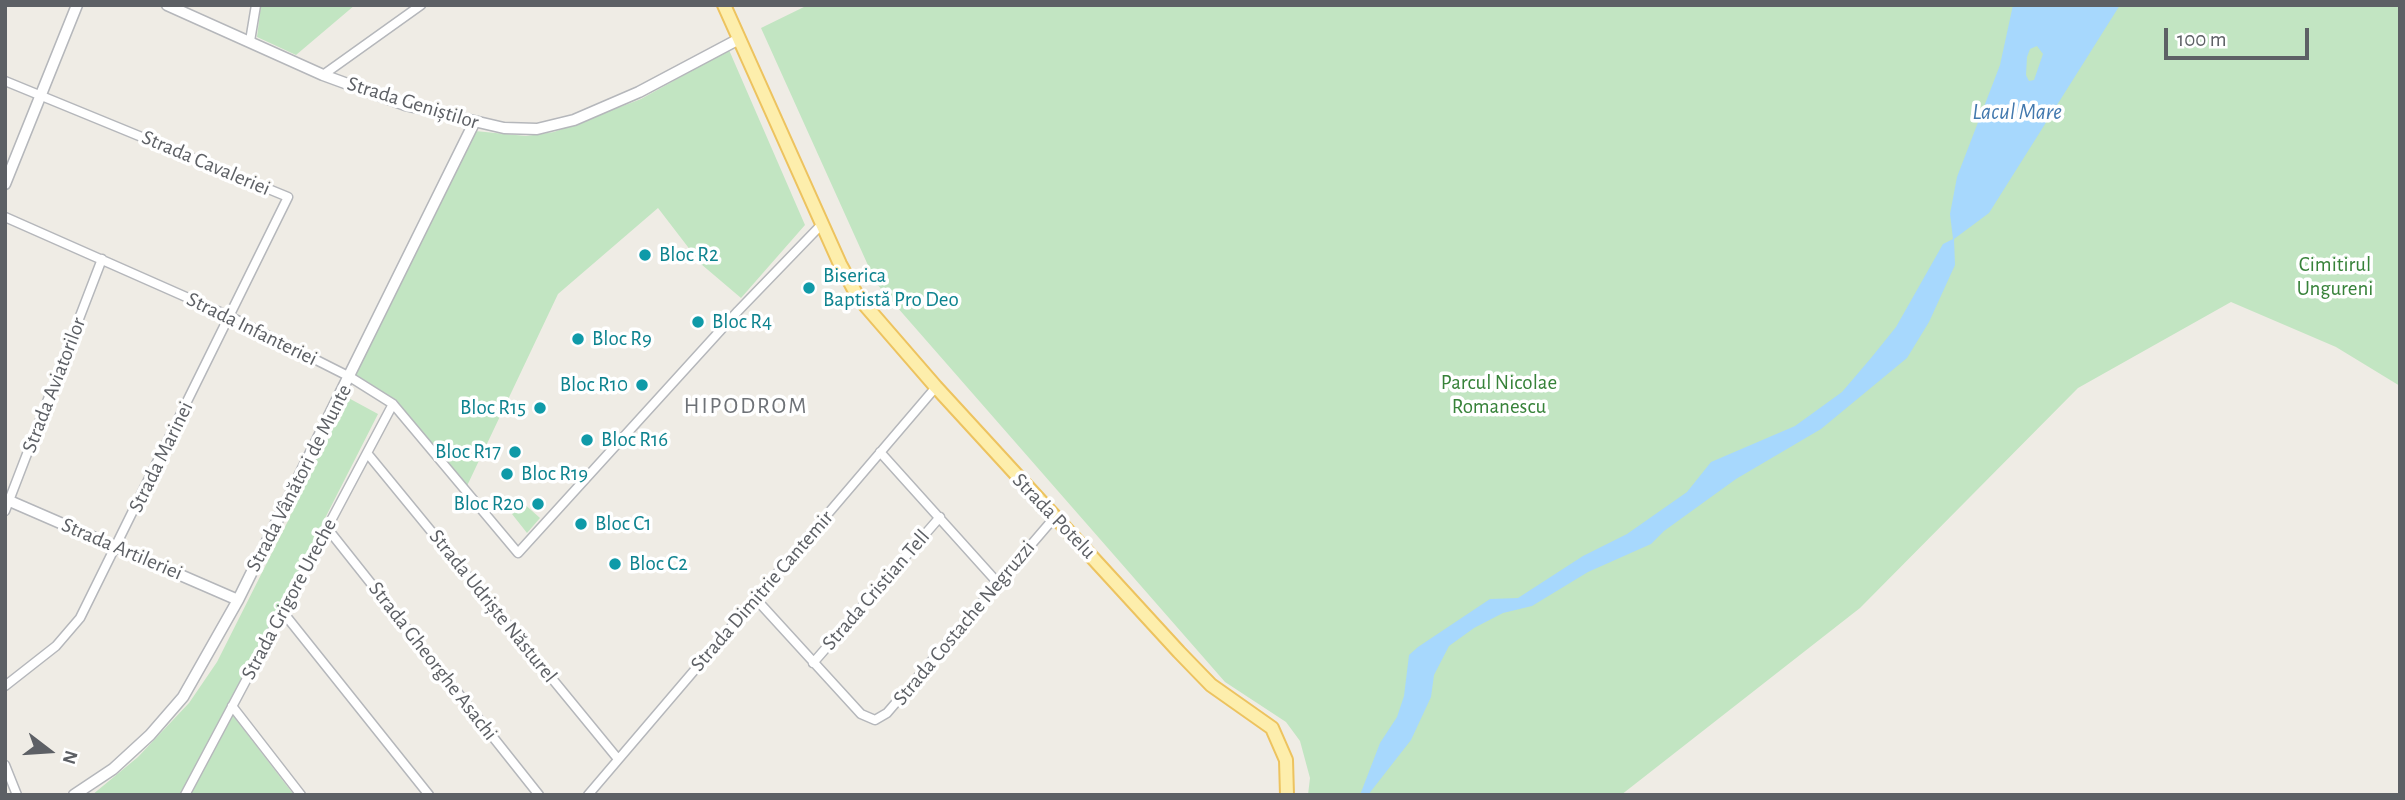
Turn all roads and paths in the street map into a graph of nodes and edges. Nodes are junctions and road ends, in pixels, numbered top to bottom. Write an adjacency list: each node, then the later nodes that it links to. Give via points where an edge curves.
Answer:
1 (77, 5): 10 (street)
2 (167, 5): 7 (street, Strada Geniștilor)
3 (256, 5): 7 (street)
4 (421, 5): 8 (street)
5 (724, 5): 6 (main road, Strada Potelu)
6 (739, 39): 11 (street, Strada Geniștilor, via 639,92 574,120 537,129); 14 (main road, Strada Potelu)
7 (250, 41): 8 (street, Strada Geniștilor)
8 (323, 75): 11 (street, Strada Geniștilor, via 405,105)
9 (5, 81): 10 (street)
10 (41, 96): 12 (street); 16 (street, Strada Cavaleriei, via 288,197)
11 (474, 123): 17 (street, Strada Vânători de Munte)
12 (5, 184)
13 (5, 217): 15 (street, Strada Infanteriei)
14 (823, 223): 18 (main road, Strada Potelu, via 859,297); 19 (street, Strada Infanteriei, via 518,553)
15 (102, 259): 16 (street, Strada Infanteriei); 22 (street, Strada Aviatorilor)
16 (229, 316): 17 (street, Strada Infanteriei); 26 (street, Strada Marinei)
17 (350, 377): 19 (street, Strada Infanteriei); 29 (street, Strada Vânători de Munte)
18 (936, 387): 20 (street, Strada Dimitrie Cantemir); 24 (main road, Strada Potelu)
19 (393, 404): 21 (street, Strada Grigore Ureche)
20 (880, 452): 23 (street); 28 (street, Strada Dimitrie Cantemir)
21 (367, 453): 25 (street, Strada Grigore Ureche); 34 (street, Strada Udriște Năsturel)
22 (7, 504): 26 (street, Strada Artileriei)
23 (940, 517): 27 (street); 31 (street, Strada Cristian Tell)
24 (1054, 517): 27 (street, Strada Costache Negruzzi); 43 (main road, Strada Potelu, via 1212,685 1272,727 1286,760)
25 (327, 528): 30 (street, Strada Grigore Ureche); 41 (street, Strada Gheorghe Asachi)
26 (117, 546): 29 (street, Strada Artileriei); 32 (street, Strada Marinei, via 80,618 56,646)
27 (997, 582): 31 (street, Strada Costache Negruzzi, via 882,718 861,714)
28 (755, 598): 31 (street, Strada Costache Negruzzi); 34 (street, Strada Dimitrie Cantemir)
29 (238, 600): 37 (street, Strada Vânători de Munte, via 183,697 141,744)
30 (282, 611): 33 (street, Strada Grigore Ureche); 40 (street)
31 (813, 663)
32 (5, 686)
33 (232, 706): 38 (street, Strada Grigore Ureche); 39 (street)
34 (618, 759): 42 (street, Strada Dimitrie Cantemir)
35 (5, 765): 36 (street)
36 (17, 795)
37 (74, 795)
38 (185, 795)
39 (301, 795)
40 (429, 795)
41 (539, 795)
42 (588, 795)
43 (1287, 795)

